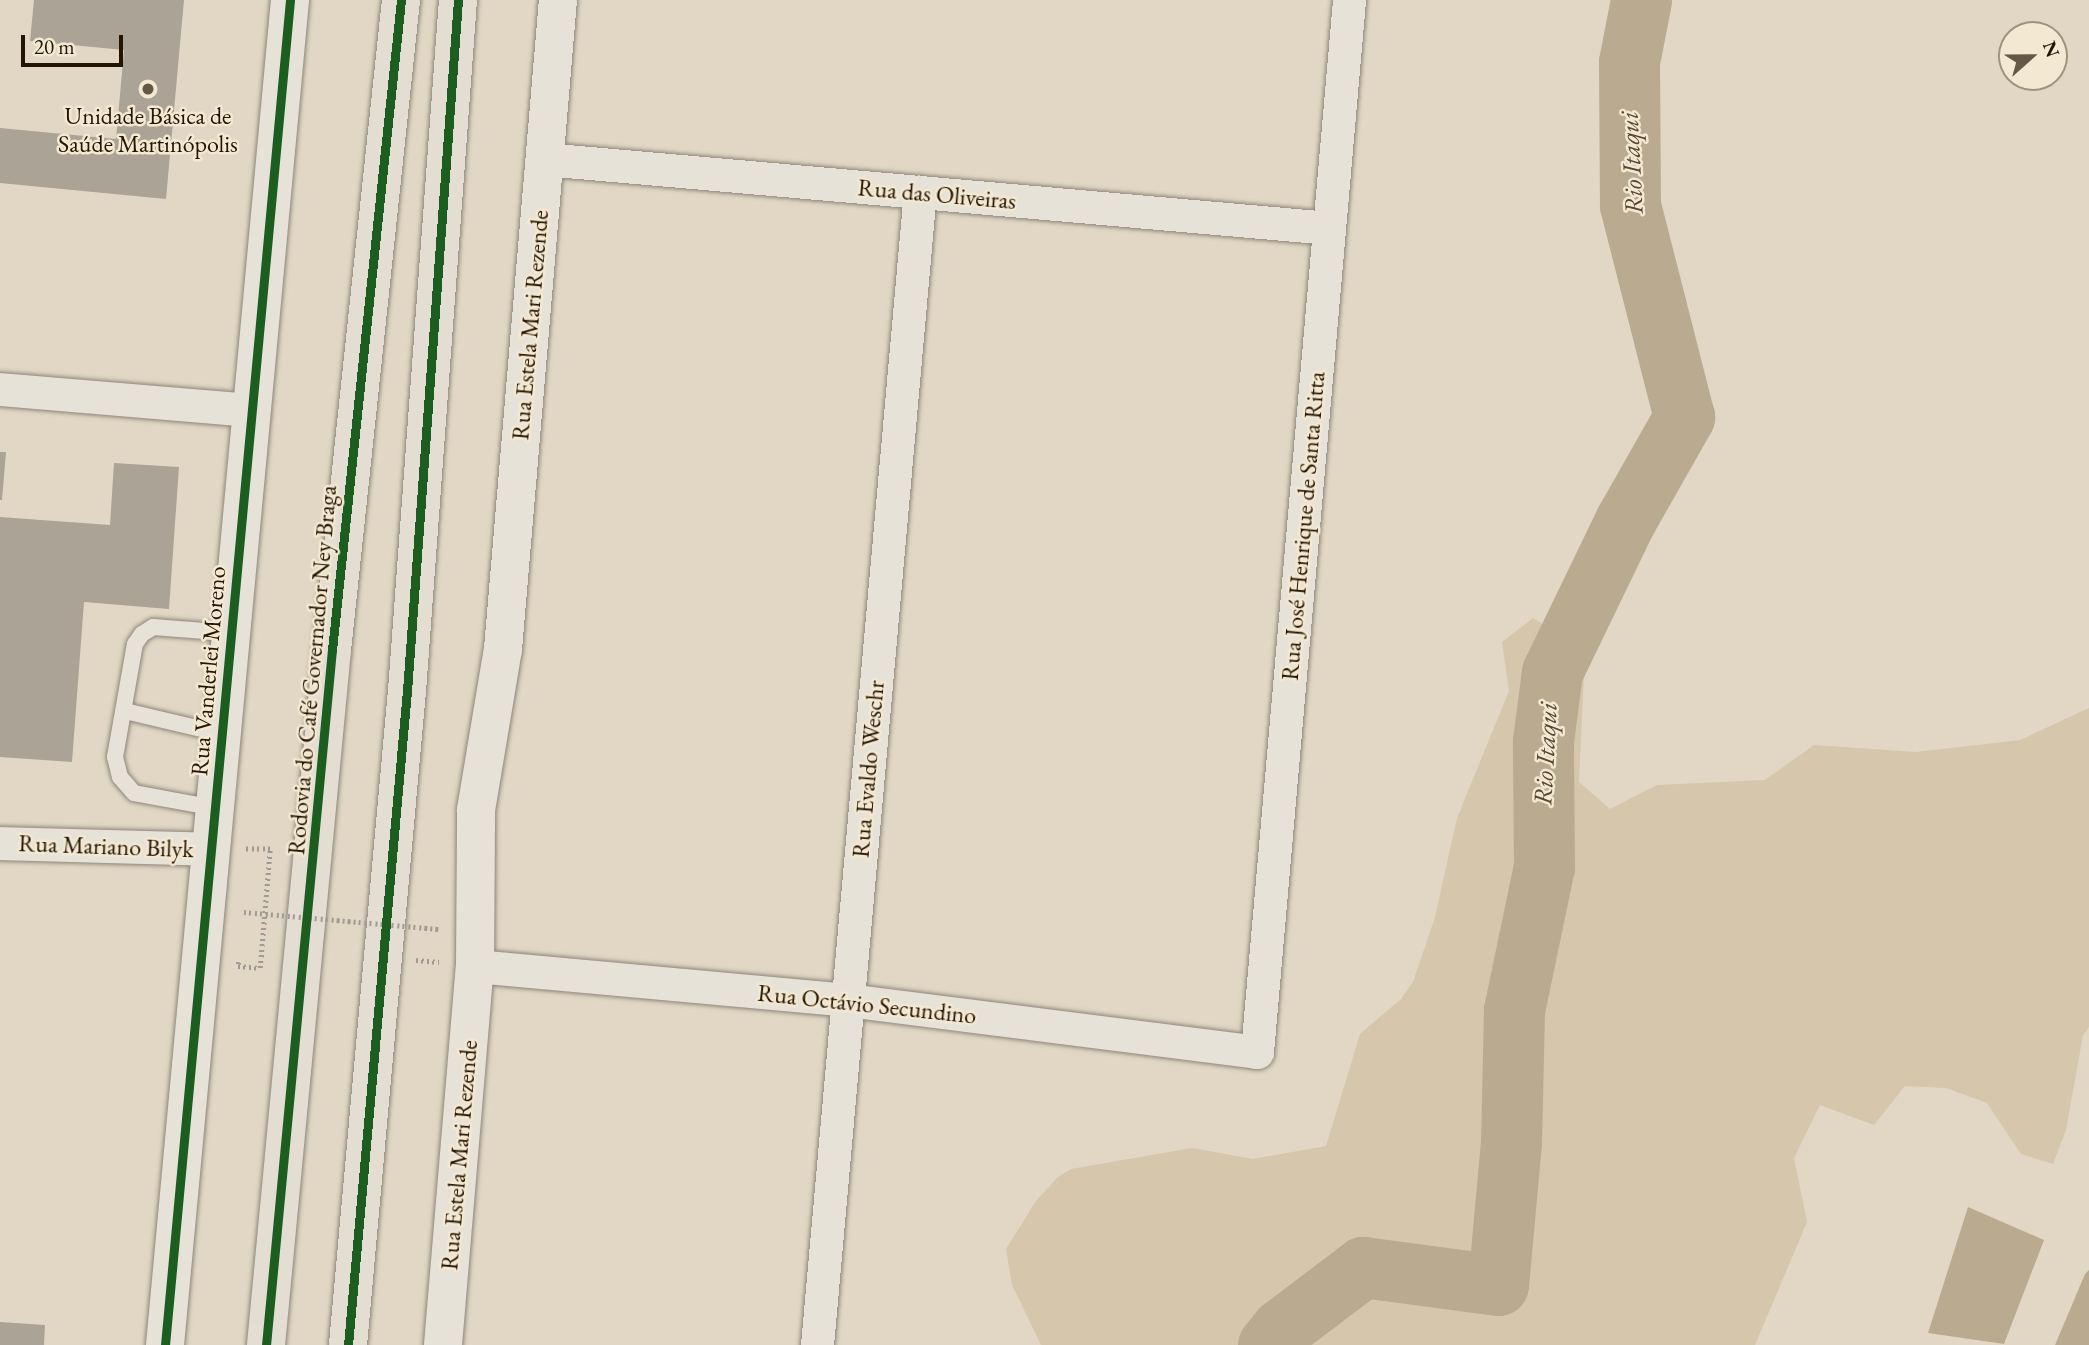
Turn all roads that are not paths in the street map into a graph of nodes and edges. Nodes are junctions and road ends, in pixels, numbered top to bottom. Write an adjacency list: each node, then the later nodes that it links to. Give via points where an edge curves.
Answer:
1 (290, 0): 10 (street, Rua Vanderlei Moreno)
2 (401, 0): 21 (highway, Rodovia do Café Governador Ney Braga)
3 (458, 0): 22 (highway, via 407,691)
4 (558, 0): 6 (street, Rua Estela Mari Rezende)
5 (1349, 0): 8 (street, Rua José Henrique de Santa Ritta)
6 (544, 159): 7 (street, Rua das Oliveiras); 17 (street, Rua Estela Mari Rezende, via 503,649 503,817)
7 (919, 192): 8 (street, Rua das Oliveiras); 18 (street, Rua Evaldo Weschr)
8 (1329, 228): 19 (street, Rua José Henrique de Santa Ritta)
9 (0, 390): 10 (street)
10 (252, 410): 11 (street, Rua Vanderlei Moreno)
11 (231, 633): 12 (lane, via 153,627 142,634 135,644); 13 (street, Rua Vanderlei Moreno)
12 (125, 711): 13 (lane); 14 (lane, via 115,757 120,777 134,793)
13 (222, 734): 14 (street, Rua Vanderlei Moreno)
14 (215, 807): 16 (street, Rua Vanderlei Moreno)
15 (0, 843): 16 (street, Rua Mariano Bilyk)
16 (211, 849): 20 (street, Rua Vanderlei Moreno)
17 (475, 966): 18 (street, Rua Octávio Secundino); 23 (street, Rua Estela Mari Rezende)
18 (847, 1000): 19 (street, Rua Octávio Secundino); 24 (street, Rua Evaldo Weschr)
19 (1257, 1052)
20 (165, 1345)
21 (265, 1345)
22 (348, 1345)
23 (443, 1345)
24 (817, 1345)

